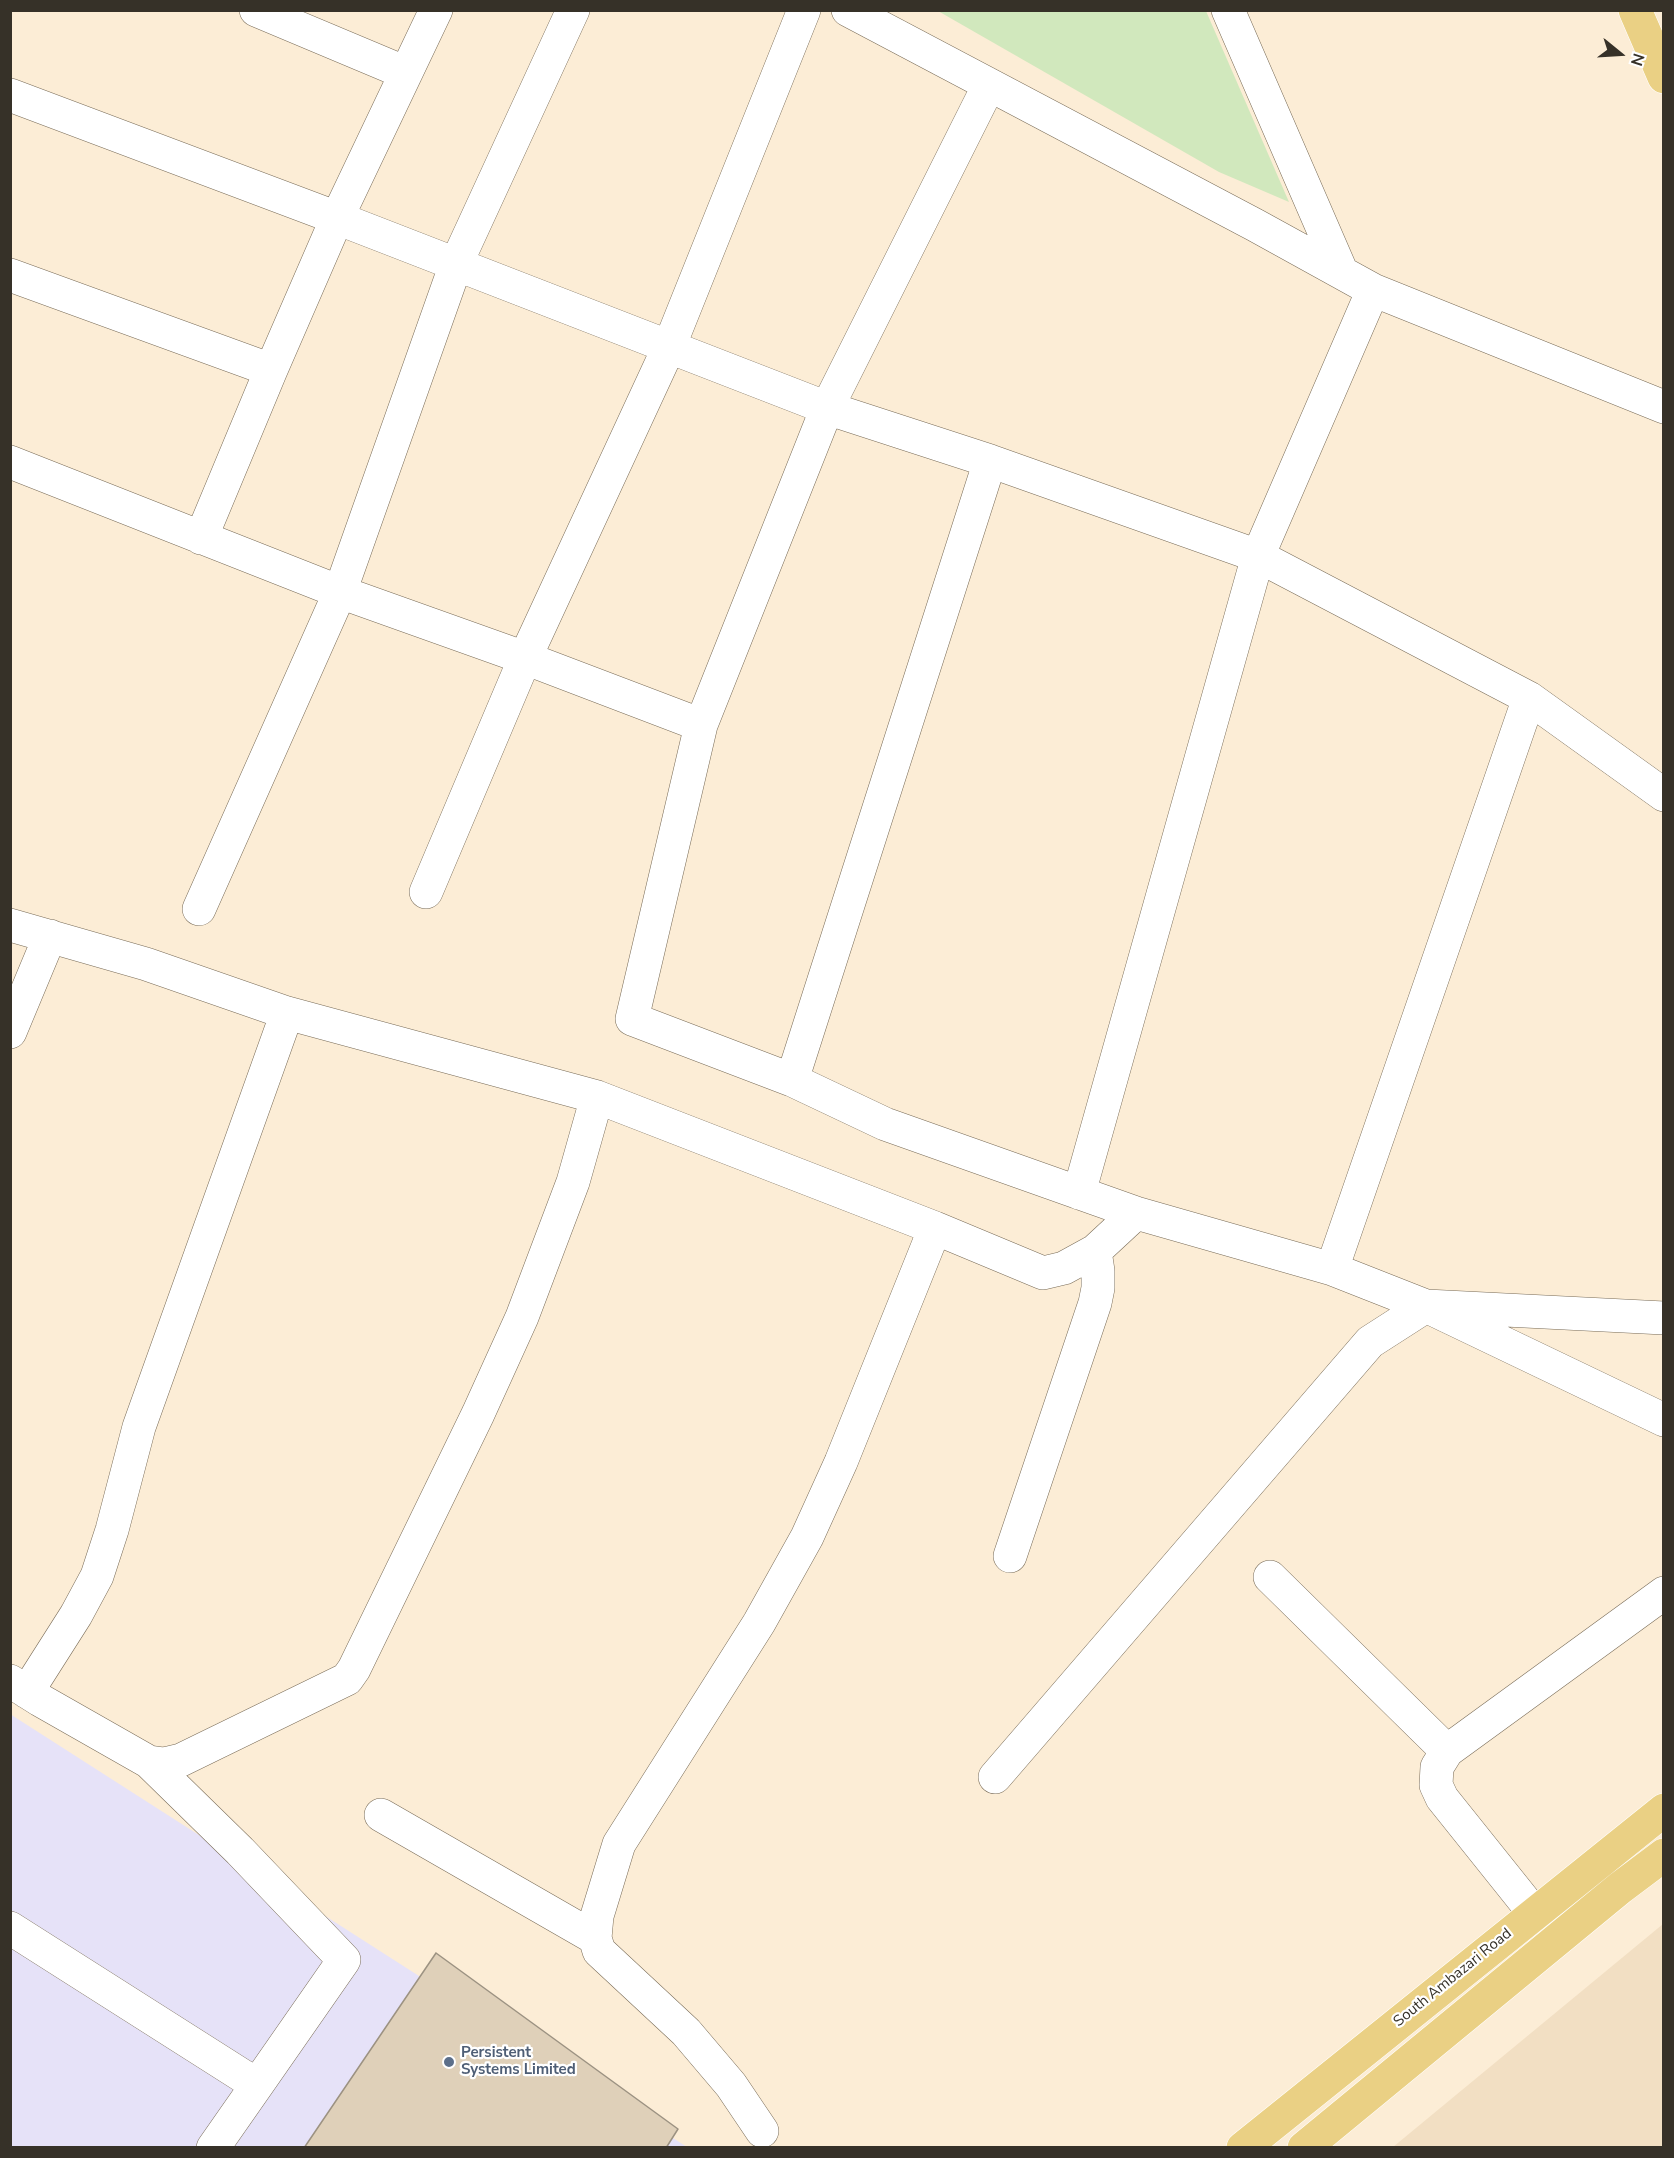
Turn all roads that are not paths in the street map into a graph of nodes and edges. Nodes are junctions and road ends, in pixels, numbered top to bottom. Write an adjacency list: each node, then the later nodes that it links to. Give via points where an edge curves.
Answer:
1 (256, 10): 8 (street)
2 (436, 10): 8 (street)
3 (573, 10): 13 (street)
4 (804, 10): 17 (street)
5 (848, 10): 10 (street)
6 (1227, 10): 14 (street)
7 (1635, 10): 9 (main road)
8 (406, 73): 12 (street)
9 (1664, 77)
10 (989, 85): 14 (street); 20 (street)
11 (10, 95): 12 (street)
12 (337, 218): 13 (street); 18 (street)
13 (456, 264): 17 (street); 25 (street)
14 (1342, 273): 16 (street)
15 (10, 275): 18 (street)
16 (1373, 290): 19 (street); 24 (street)
17 (669, 347): 20 (street); 26 (street)
18 (271, 370): 23 (street)
19 (1664, 407)
20 (827, 408): 21 (street); 28 (street)
21 (990, 461): 24 (street); 36 (street)
22 (10, 462): 23 (street)
23 (201, 538): 25 (street)
24 (1258, 556): 27 (street); 38 (street)
25 (340, 592): 26 (street); 31 (street)
26 (525, 658): 28 (street); 30 (street)
27 (1529, 698): 29 (street); 42 (street)
28 (701, 725): 36 (street, via 632,1019)
29 (1664, 795)
30 (426, 892)
31 (199, 909)
32 (10, 925): 33 (street)
33 (50, 936): 34 (street, via 146,964); 35 (street)
34 (287, 1013): 37 (street); 49 (street, via 139,1427 97,1576 76,1615)
35 (10, 1032)
36 (792, 1080): 38 (street, via 885,1124)
37 (597, 1097): 40 (street); 51 (street, via 573,1182 522,1317 354,1669 347,1679 181,1760)
38 (1079, 1193): 39 (street)
39 (1136, 1213): 41 (street); 42 (street)
40 (935, 1228): 41 (street, via 1043,1273 1064,1268); 58 (street, via 807,1537 759,1623 619,1844 600,1905)
41 (1095, 1251): 46 (street, via 1095,1303)
42 (1332, 1269): 43 (street)
43 (1426, 1305): 44 (street); 45 (street); 52 (street, via 1370,1342)
44 (1664, 1318)
45 (1664, 1420)
46 (1010, 1556)
47 (1270, 1577): 50 (street)
48 (1664, 1593): 50 (street)
49 (19, 1686): 51 (street)
50 (1447, 1751): 56 (street, via 1437,1767 1436,1785 1442,1798)
51 (149, 1762): 59 (street, via 344,1960)
52 (995, 1777)
53 (1664, 1810): 56 (main road, South Ambazari Road)
54 (381, 1815): 58 (street)
55 (1664, 1855): 63 (main road)
56 (1534, 1913): 62 (main road, South Ambazari Road)
57 (10, 1928): 59 (street)
58 (596, 1938): 60 (street, via 600,1951 686,2032 731,2085)
59 (257, 2085): 61 (street)
60 (762, 2131)
61 (213, 2148)
62 (1243, 2148)
63 (1304, 2148)

